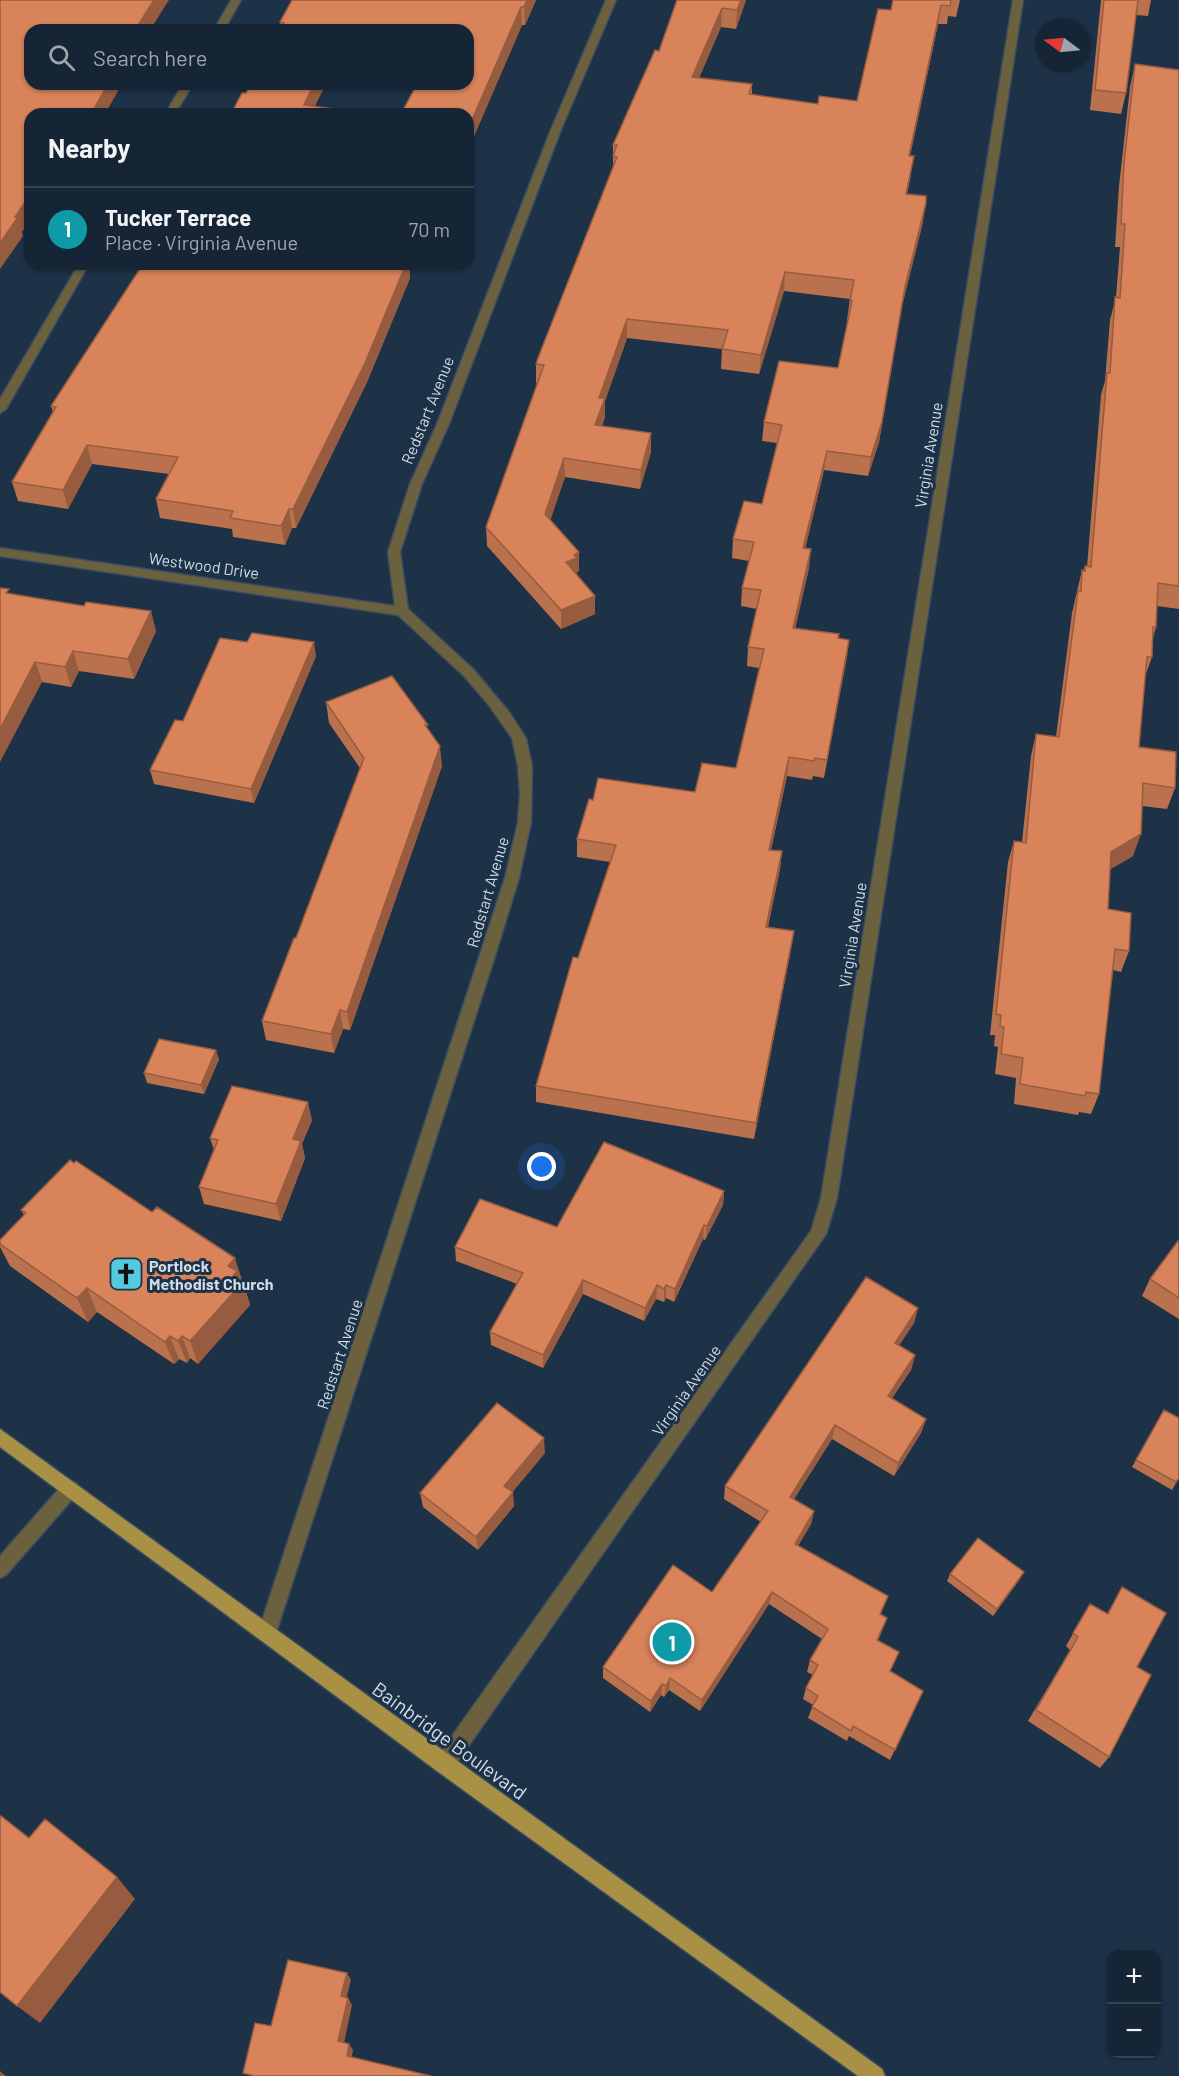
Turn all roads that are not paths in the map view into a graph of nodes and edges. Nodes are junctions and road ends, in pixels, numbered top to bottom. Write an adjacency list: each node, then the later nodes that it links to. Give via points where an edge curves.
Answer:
1 (236, 0): 4 (street)
2 (611, 0): 10 (street, Redstart Avenue, via 416,484 394,552)
3 (1018, 0): 15 (street, Virginia Avenue, via 829,1198 818,1234)
4 (222, 24)
5 (184, 90): 6 (street)
6 (174, 108)
7 (81, 270): 8 (street)
8 (0, 409)
9 (0, 552): 10 (street, Westwood Drive)
10 (402, 611): 14 (street, Redstart Avenue, via 484,688 519,736 528,789 519,853 487,959)
11 (0, 1437): 12 (main road, Bainbridge Boulevard)
12 (70, 1489): 13 (street); 14 (main road, Bainbridge Boulevard)
13 (0, 1569)
14 (267, 1633): 15 (main road, Bainbridge Boulevard)
15 (444, 1764): 16 (main road, Bainbridge Boulevard)
16 (875, 2076)

